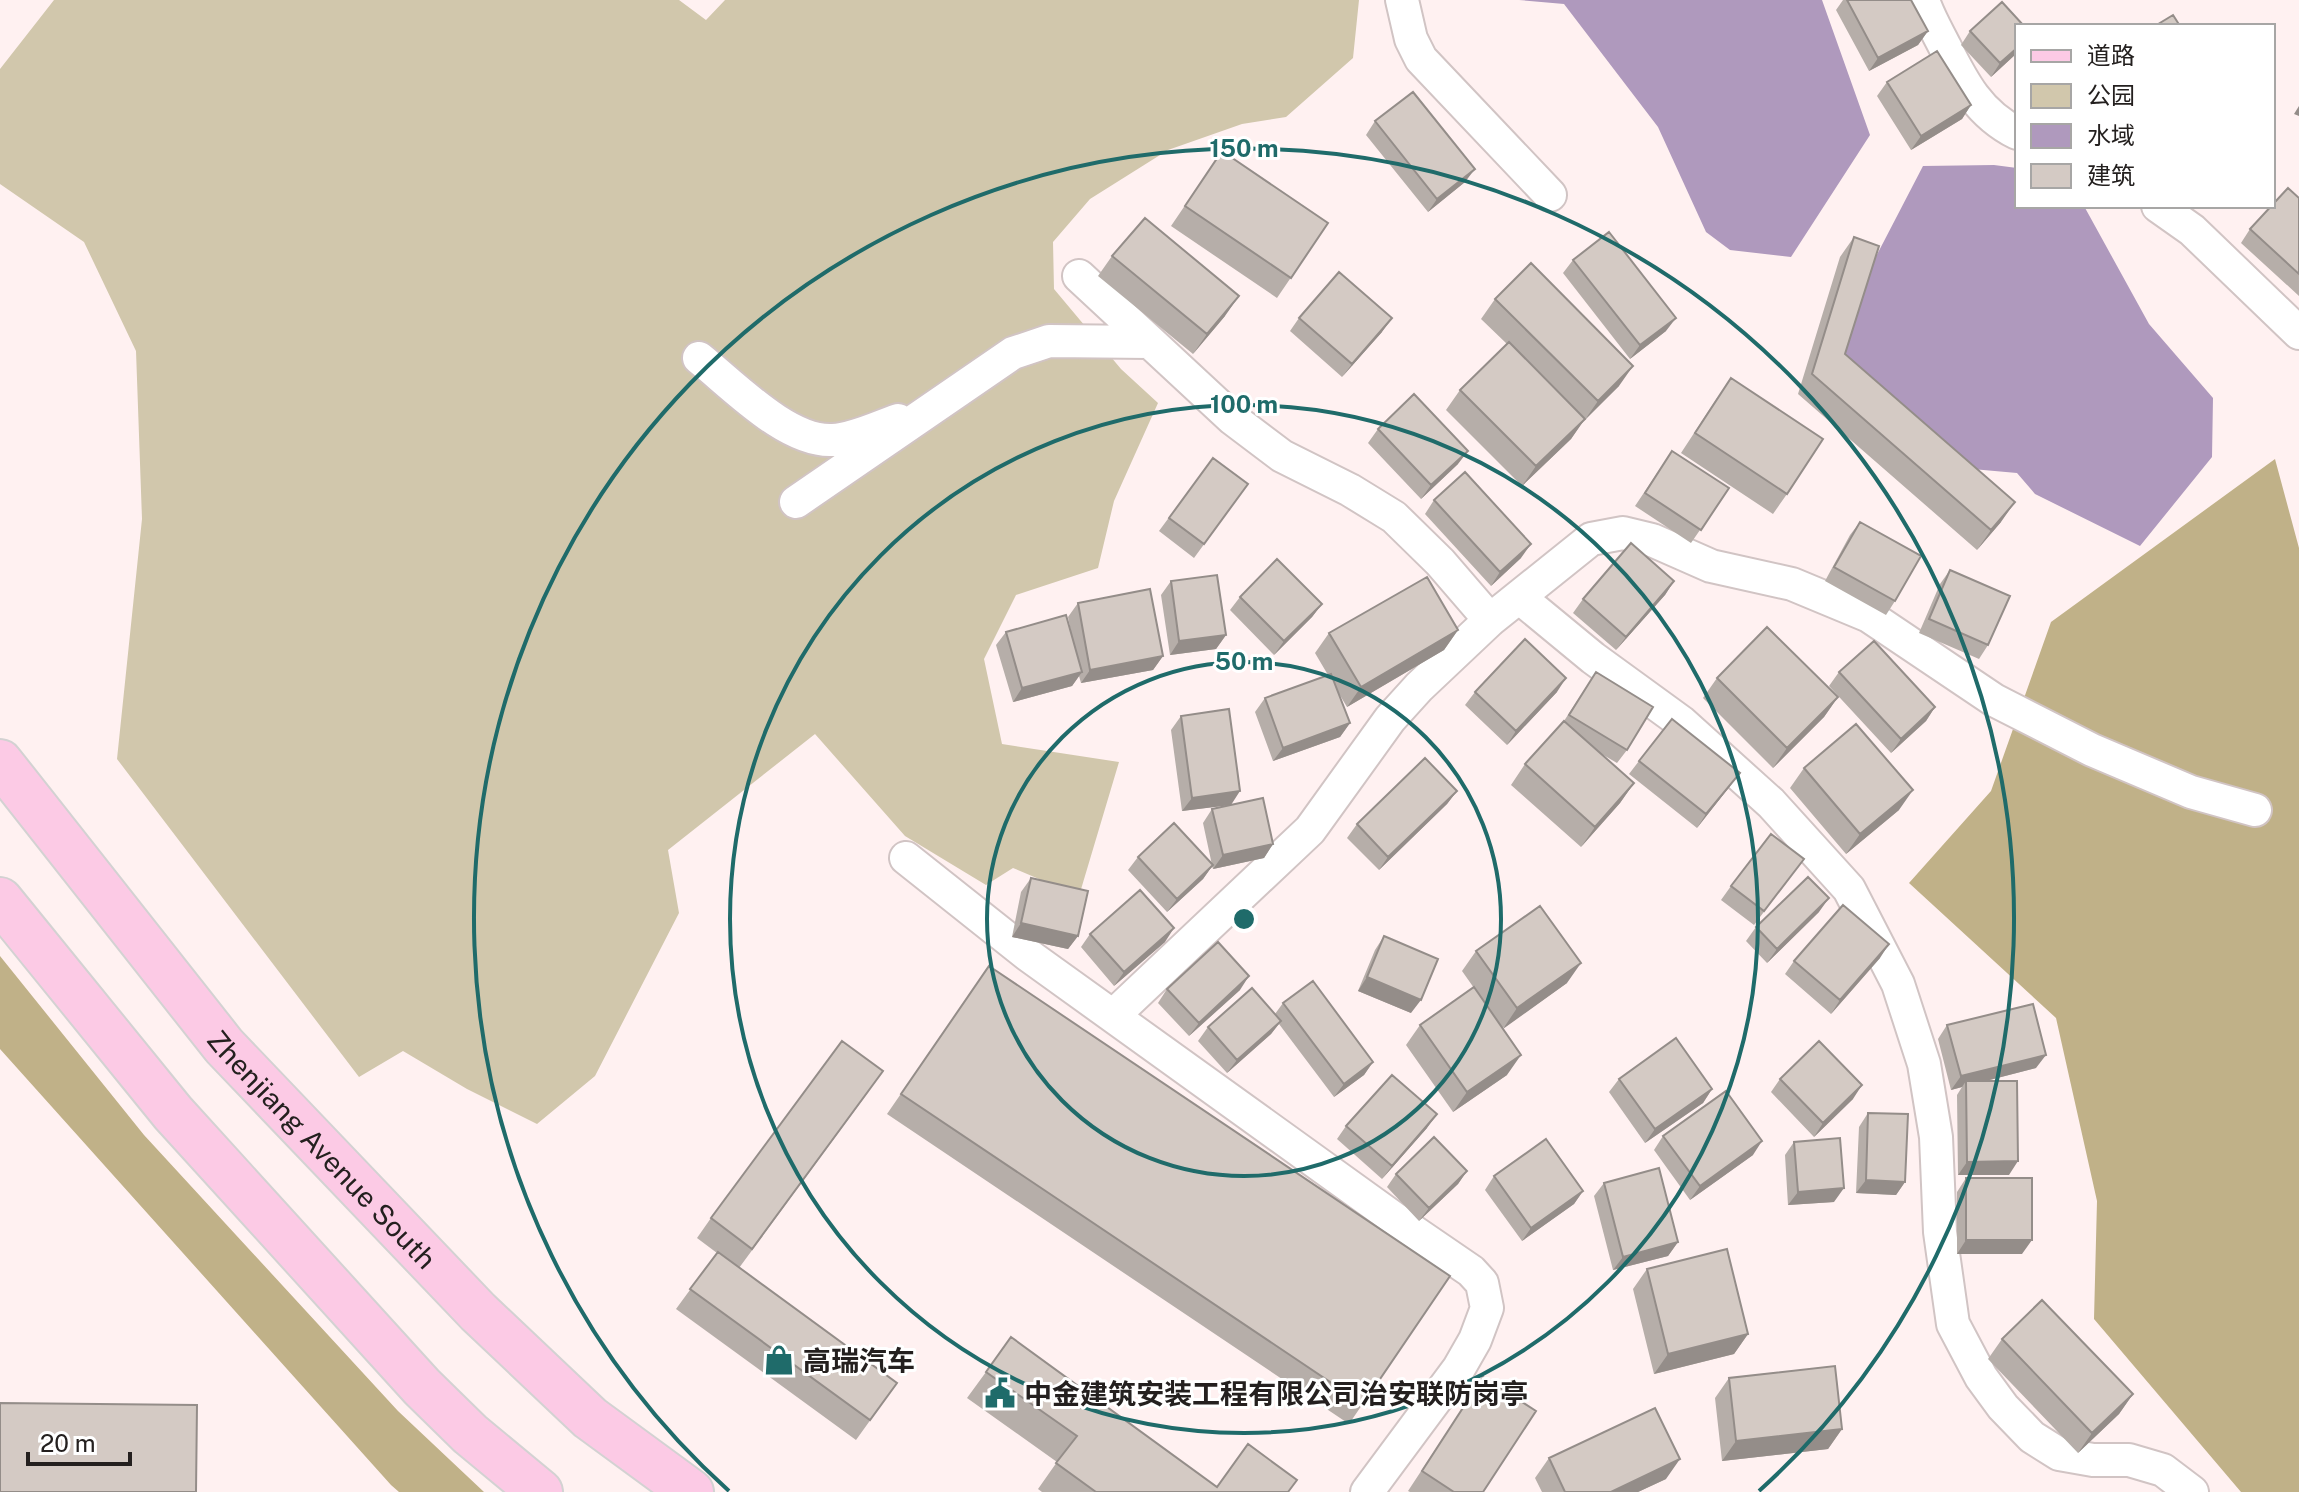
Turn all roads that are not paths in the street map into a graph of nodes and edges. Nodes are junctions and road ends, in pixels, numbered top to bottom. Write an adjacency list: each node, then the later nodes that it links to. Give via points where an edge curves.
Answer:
1 (1402, 0): 4 (street, via 1421,59)
2 (1923, 0): 3 (street, via 1966,91)
3 (2015, 132)
4 (1550, 195)
5 (2161, 208): 7 (street, via 2192,230)
6 (1079, 276): 8 (street)
7 (2299, 333)
8 (1150, 342): 10 (street, via 1049,341 1013,353); 13 (street, via 1233,419 1282,456 1394,517)
9 (699, 358): 10 (street, via 806,438 835,440)
10 (934, 409): 11 (street)
11 (796, 502)
12 (1519, 597): 13 (street); 15 (street, via 1591,539 1623,533 1652,540 1711,566 1792,584 1869,616 1994,700 2092,750 2191,792); 22 (street, via 1681,722 1771,803 1849,889 1898,984 1924,1064 1953,1324 2003,1407 2032,1437 2059,1454 2129,1460 2163,1470)
13 (1490, 620): 18 (street, via 1390,719 1310,830)
14 (0, 762): 20 (main road, Zhenjiang Avenue South, via 224,1046 478,1312 590,1418)
15 (2255, 810)
16 (906, 858): 18 (street)
17 (0, 900): 19 (main road, via 173,1113 422,1387)
18 (1114, 1015): 21 (street, via 1455,1258 1482,1283 1487,1308 1475,1340)
19 (540, 1492)
20 (691, 1492)
21 (1367, 1492)
22 (2192, 1492)

